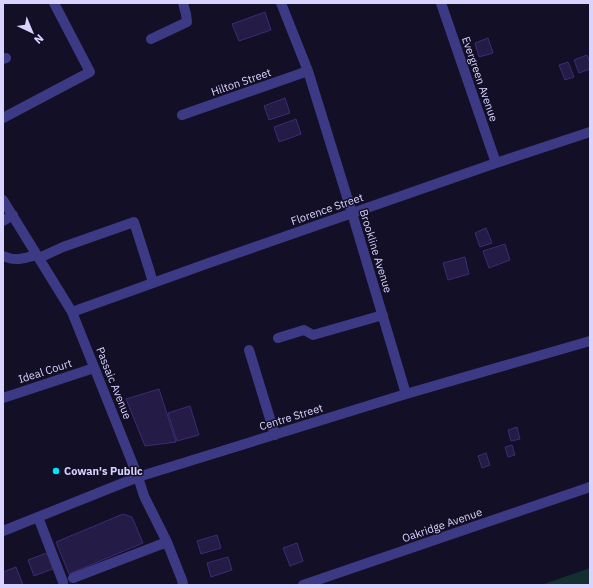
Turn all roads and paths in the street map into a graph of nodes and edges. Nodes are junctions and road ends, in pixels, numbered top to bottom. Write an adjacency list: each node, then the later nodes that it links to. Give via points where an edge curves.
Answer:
1 (54, 3): 8 (street, via 90,72)
2 (183, 3): 5 (street, via 187,22)
3 (280, 3): 6 (street, Brookline Avenue)
4 (441, 3): 10 (street, Evergreen Avenue)
5 (151, 39)
6 (308, 71): 7 (street, Hilton Street); 12 (street, Brookline Avenue)
7 (182, 115)
8 (3, 118)
9 (590, 132): 10 (street, Florence Street)
10 (496, 163): 12 (street, Florence Street)
11 (3, 200): 13 (street, Passaic Avenue)
12 (352, 213): 17 (street, Florence Street); 19 (street, Brookline Avenue)
13 (13, 215): 14 (street); 16 (street, Passaic Avenue)
14 (3, 221)
15 (3, 256): 16 (street, via 18,260)
16 (38, 256): 17 (street, via 134,222); 18 (street, Passaic Avenue)
17 (153, 283): 18 (street, Florence Street)
18 (72, 312): 23 (street, Passaic Avenue)
19 (383, 315): 20 (street, via 313,335 304,330); 24 (street, Brookline Avenue)
20 (278, 338)
21 (590, 341): 24 (street, Centre Street)
22 (249, 350): 26 (street)
23 (94, 368): 25 (street, Ideal Court); 27 (street, Passaic Avenue)
24 (406, 394): 26 (street, Centre Street)
25 (3, 398)
26 (275, 435): 27 (street, Centre Street)
27 (138, 477): 29 (street, Centre Street); 31 (street, Passaic Avenue, via 144,496)
28 (590, 487): 33 (street, Oakridge Avenue)
29 (38, 517): 30 (street, Centre Street); 31 (street, via 68,580)
30 (3, 531)
31 (167, 542): 32 (street, Passaic Avenue)
32 (183, 585)
33 (303, 585)

